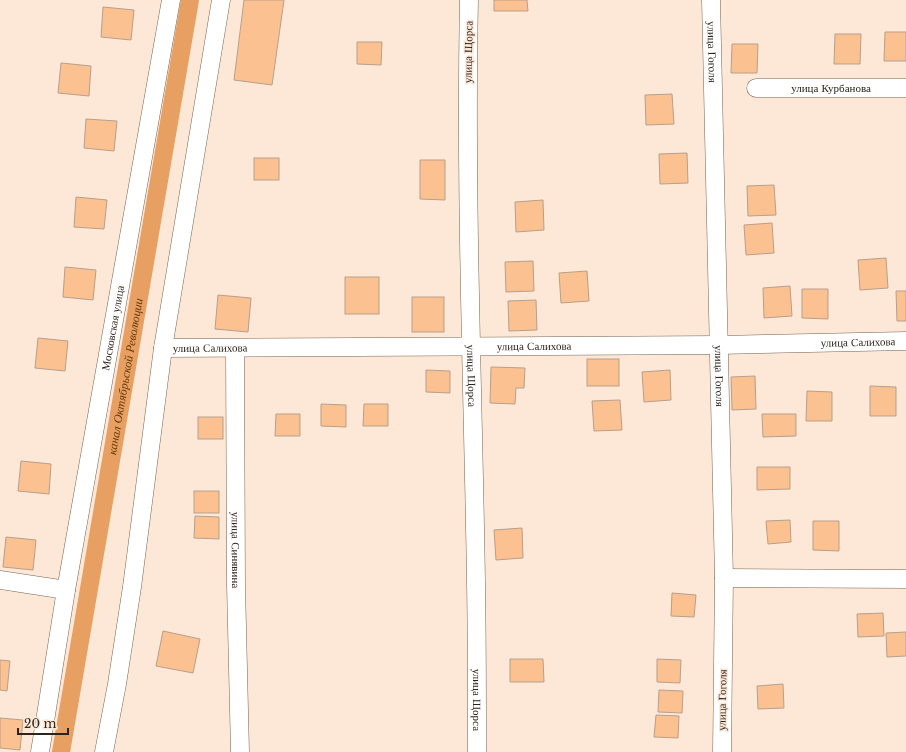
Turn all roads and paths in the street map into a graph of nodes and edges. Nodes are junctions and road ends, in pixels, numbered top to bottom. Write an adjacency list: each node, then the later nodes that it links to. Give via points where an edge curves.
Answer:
1 (171, 0): 15 (street, Московская улица)
2 (221, 0): 10 (street)
3 (469, 0): 9 (street, улица Щорса, via 467,88)
4 (711, 0): 8 (street, улица Гоголя)
5 (756, 88): 6 (street, улица Курбанова)
6 (906, 88)
7 (906, 341): 8 (street, улица Салихова)
8 (719, 345): 9 (street, улица Салихова); 12 (street, улица Гоголя)
9 (470, 346): 11 (street, улица Салихова); 19 (street, улица Щорса)
10 (163, 348): 11 (street, улица Салихова); 17 (street, via 132,587)
11 (235, 349): 18 (street, улица Синявина)
12 (724, 578): 13 (street); 20 (street, улица Гоголя)
13 (906, 579)
14 (0, 580): 15 (street)
15 (66, 590): 16 (street, Московская улица)
16 (40, 752)
17 (104, 752)
18 (240, 752)
19 (478, 752)
20 (722, 752)

